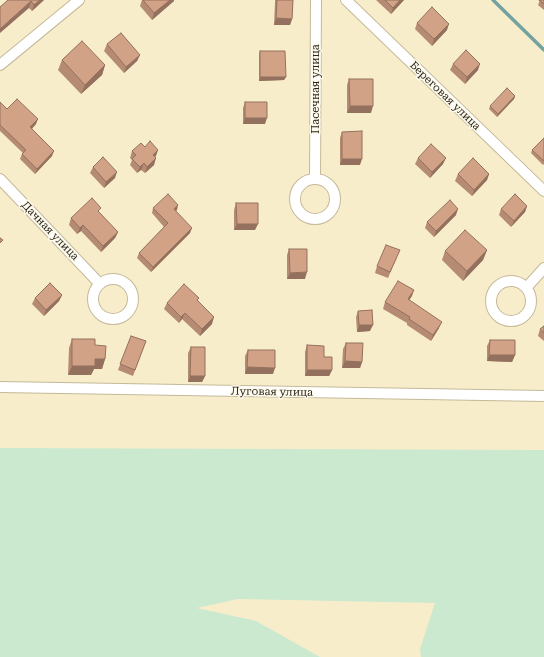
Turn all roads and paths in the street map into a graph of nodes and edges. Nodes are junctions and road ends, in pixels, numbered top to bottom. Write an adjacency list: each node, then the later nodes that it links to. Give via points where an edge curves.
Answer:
1 (79, 0): 4 (street)
2 (316, 0): 5 (street, Пасечная улица)
3 (346, 0): 7 (street, Береговая улица)
4 (0, 65)
5 (315, 178): 5 (street, via 300,184 294,199 297,210 311,219 326,216 335,204 330,184)
6 (0, 179): 9 (street, Дачная улица)
7 (544, 191)
8 (544, 268): 10 (street)
9 (100, 283): 9 (street, via 93,297 98,312 106,318 122,317 130,310 134,300 128,285 114,278)
10 (527, 287): 10 (street, via 512,280 498,285 491,299 496,314 510,321 525,316 532,302)
11 (0, 387): 12 (street, Луговая улица)
12 (544, 396)

